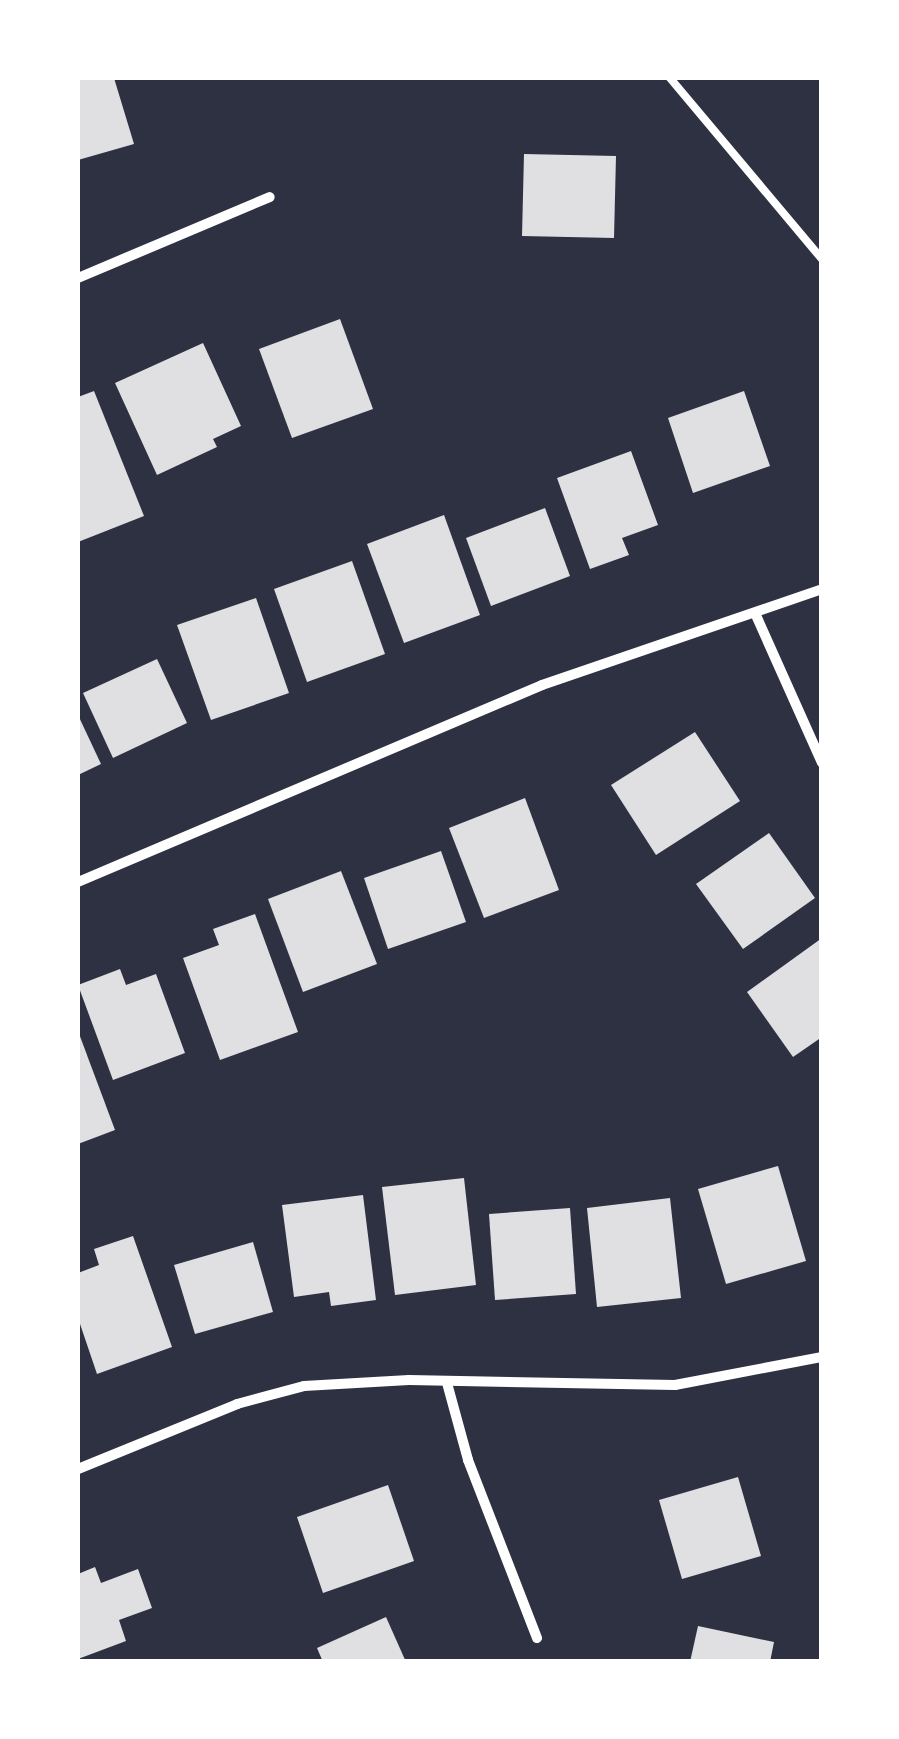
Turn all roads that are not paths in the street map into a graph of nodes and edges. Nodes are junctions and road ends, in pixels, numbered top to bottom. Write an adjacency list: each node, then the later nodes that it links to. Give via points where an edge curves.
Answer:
1 (670, 78): 3 (lane)
2 (270, 197): 4 (street)
3 (822, 259)
4 (78, 278)
5 (822, 589): 6 (street)
6 (755, 613): 7 (street); 8 (street, via 542,686)
7 (822, 763)
8 (78, 882)
9 (822, 1357): 10 (street, via 675,1385)
10 (447, 1383): 11 (street, via 304,1386 237,1404); 12 (street, via 468,1460)
11 (78, 1469)
12 (536, 1638)

